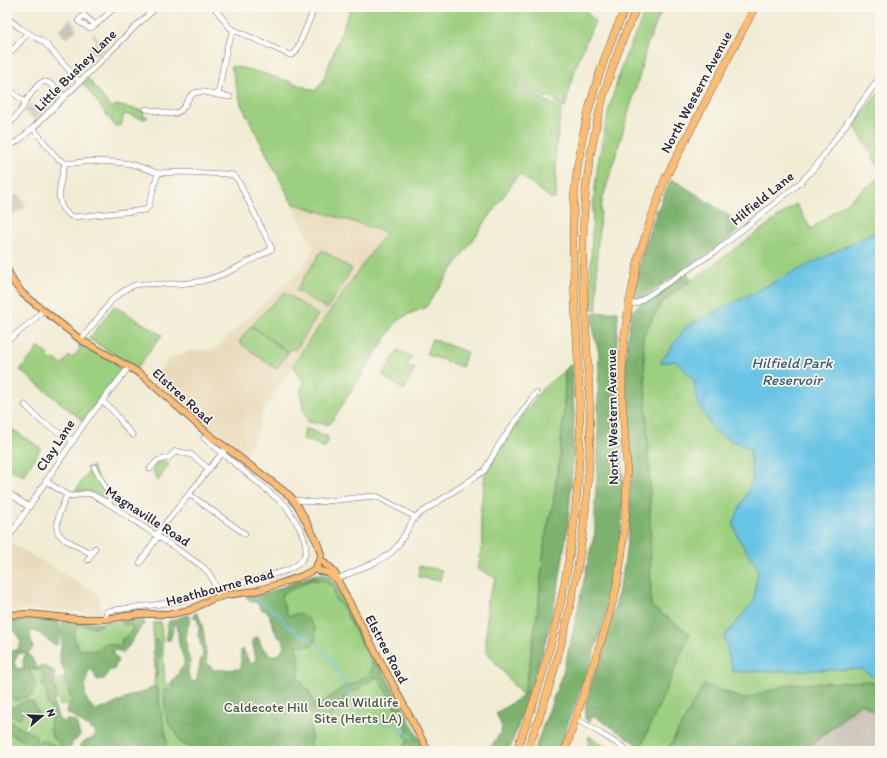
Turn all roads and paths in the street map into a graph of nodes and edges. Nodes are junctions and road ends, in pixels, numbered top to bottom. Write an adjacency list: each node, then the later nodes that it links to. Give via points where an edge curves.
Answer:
1 (115, 7): 11 (street)
2 (144, 7): 9 (street)
3 (157, 7): 9 (street, Little Bushey Lane)
4 (214, 7): 12 (street)
5 (309, 7): 12 (street, via 312,14 293,55)
6 (626, 7): 67 (highway, via 594,92 576,183 573,262 580,441 571,549 548,656)
7 (637, 7): 68 (highway, via 610,74 590,157 583,241 590,419 586,508 565,630)
8 (755, 7): 29 (highway, North Western Avenue, via 665,179 639,256)
9 (149, 14): 16 (street, Little Bushey Lane)
10 (7, 18): 13 (street)
11 (95, 25)
12 (234, 30): 18 (street, via 227,46)
13 (28, 33): 14 (street, via 13,51); 16 (street, via 47,45)
14 (7, 54)
15 (880, 77): 29 (street, Hilfield Lane, via 816,166 801,182 716,251 637,303)
16 (80, 82): 19 (street, Little Bushey Lane)
17 (7, 88): 21 (street)
18 (218, 95): 20 (street); 22 (street, via 202,92 194,94 183,110 175,114)
19 (64, 97): 21 (street, via 44,81 38,84); 24 (street, Little Bushey Lane)
20 (230, 97)
21 (25, 102): 23 (street)
22 (146, 109)
23 (9, 125)
24 (33, 128): 25 (street, Little Bushey Lane); 26 (street, via 56,157)
25 (7, 147)
26 (65, 163): 27 (street, via 91,160 114,162 131,164); 27 (street, via 60,203 65,212 74,217 146,210)
27 (158, 173): 31 (street, via 233,175 238,180 272,249 220,276 203,281 183,284 142,284 127,288 112,300)
28 (7, 269): 30 (main road, Elstree Road, via 23,294)
29 (629, 304): 65 (highway, North Western Avenue, via 622,370 627,467 622,554 616,590)
30 (44, 310): 31 (main road, Elstree Road); 32 (street)
31 (81, 340): 33 (main road, Elstree Road)
32 (7, 341)
33 (129, 367): 35 (street, Clay Lane); 40 (main road, Elstree Road, via 150,382)
34 (536, 393): 51 (street, via 500,443 484,471)
35 (102, 401): 37 (street); 39 (street, Clay Lane)
36 (25, 405): 39 (street, via 42,422)
37 (133, 435)
38 (204, 438): 40 (street)
39 (73, 441): 44 (street, Clay Lane)
40 (224, 451): 43 (street); 48 (main road, Elstree Road, via 264,476); 61 (street, via 286,506 304,536 306,548 300,563 293,567)
41 (94, 467): 49 (street, via 109,494)
42 (150, 469): 43 (street, via 156,462 168,458 176,451 192,456)
43 (209, 469): 46 (street)
44 (46, 481): 47 (street); 50 (street, Clay Lane)
45 (7, 492): 50 (street)
46 (189, 494): 52 (street); 53 (street)
47 (66, 495): 49 (street, Magnaville Road, via 91,494); 56 (street, via 59,514 58,533)
48 (295, 501): 51 (street, via 318,502 373,496); 59 (main road, Elstree Road, via 317,542 320,554 320,561 317,564)
49 (108, 504): 53 (street, Magnaville Road)
50 (29, 507): 54 (street, Clay Lane)
51 (415, 517): 60 (street, via 391,553)
52 (245, 534)
53 (157, 535): 58 (street); 61 (street, Magnaville Road, via 201,565 213,581)
54 (7, 538)
55 (95, 548): 56 (street)
56 (92, 554): 57 (street)
57 (88, 560)
58 (140, 563)
59 (322, 568): 60 (main road); 62 (main road, Heathbourne Road, via 255,591)
60 (337, 579): 66 (main road, Elstree Road)
61 (216, 590): 62 (street, Magnaville Road); 64 (street, via 178,601 107,611)
62 (219, 598): 64 (main road, Heathbourne Road, via 175,614 141,614)
63 (7, 615): 64 (main road, Heathbourne Road)
64 (106, 619)
65 (576, 719): 69 (highway, North Western Avenue); 70 (street)
66 (428, 751)
67 (516, 751)
68 (527, 751)
69 (565, 751)
70 (629, 751)

